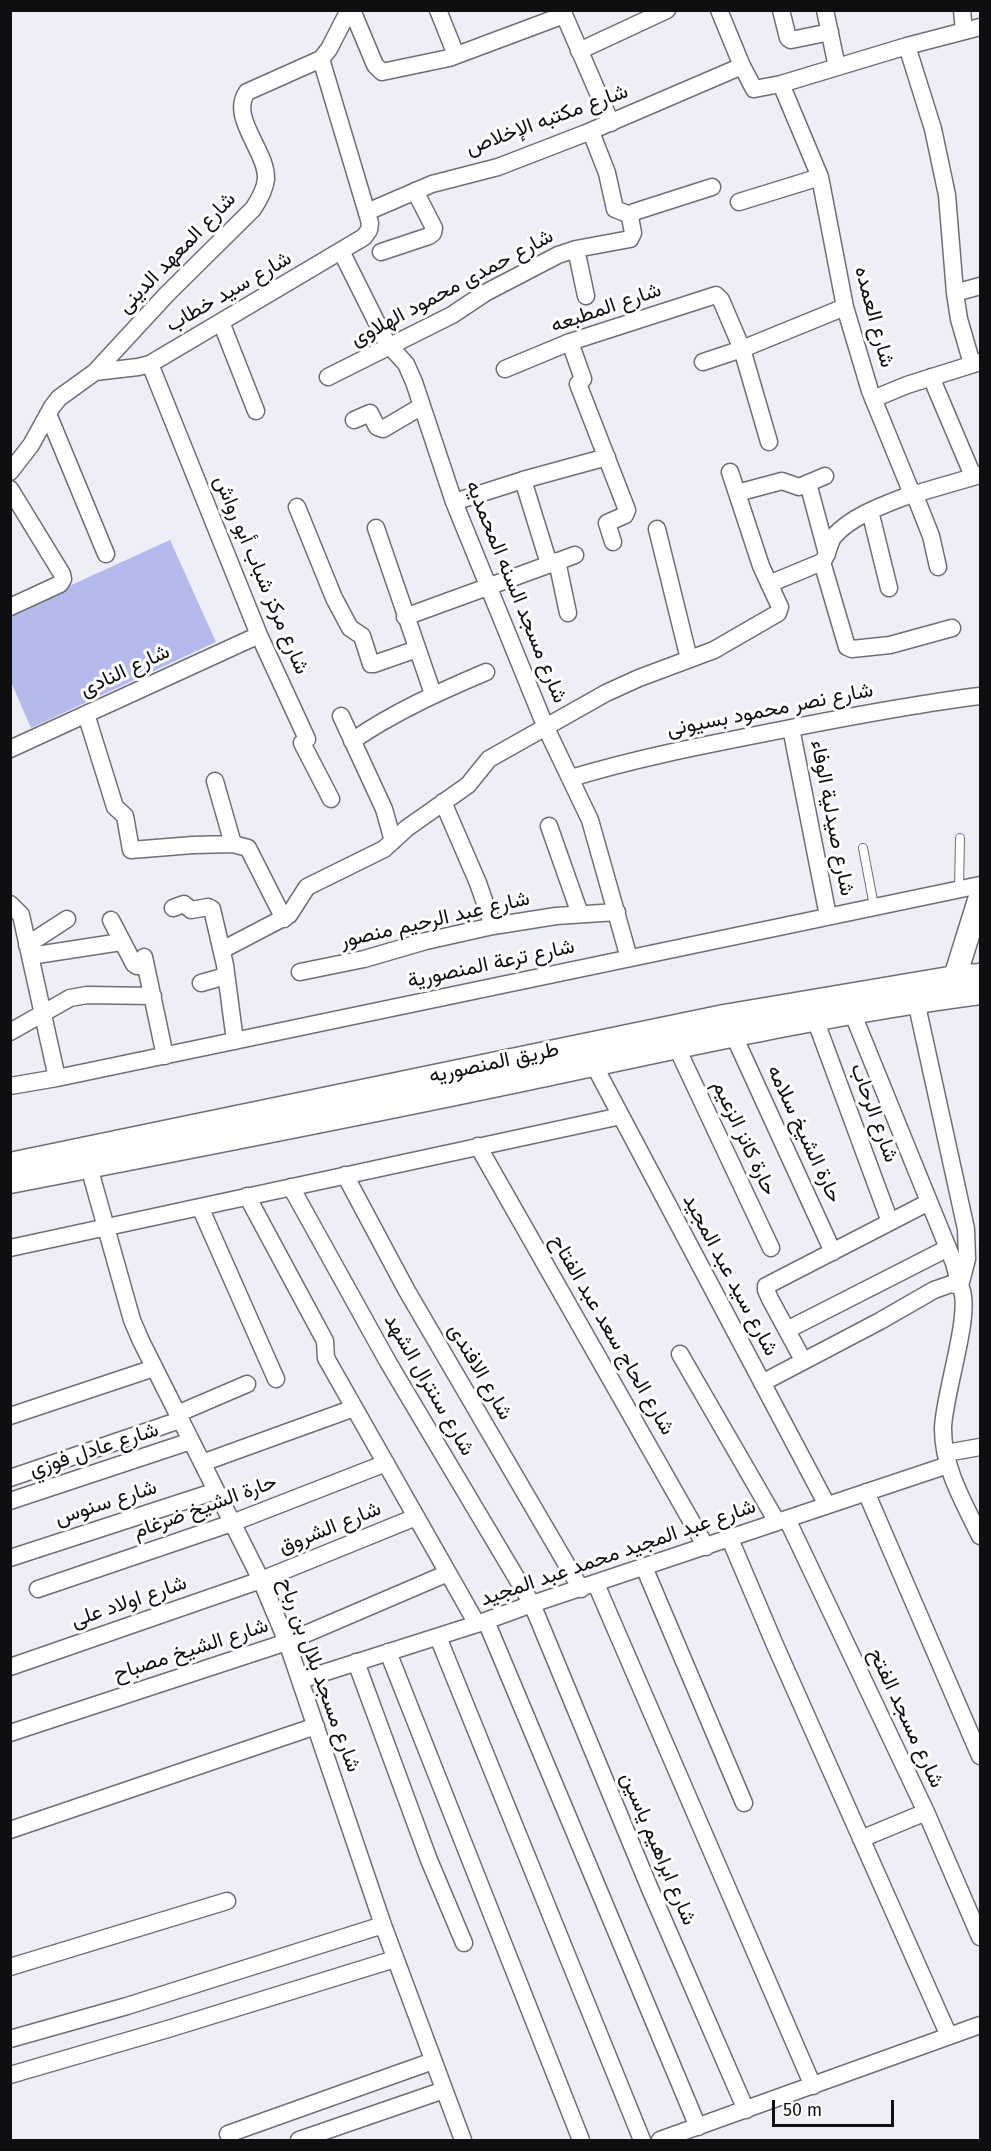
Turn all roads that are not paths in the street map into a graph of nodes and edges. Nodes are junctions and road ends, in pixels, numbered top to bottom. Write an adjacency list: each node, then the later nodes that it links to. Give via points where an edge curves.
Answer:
1 (351, 10): 13 (street, via 375,65 382,72); 14 (street)
2 (438, 10): 13 (street)
3 (667, 10): 12 (street)
4 (719, 10): 15 (street)
5 (781, 10): 10 (street, via 791,40)
6 (825, 10): 10 (street)
7 (962, 10): 9 (street)
8 (563, 13): 12 (street); 13 (street)
9 (976, 28): 11 (street)
10 (830, 32): 16 (street)
11 (907, 46): 16 (street); 30 (street, via 933,129 947,195)
12 (579, 51): 18 (street)
13 (456, 55)
14 (321, 59): 25 (street); 41 (street, شارع المعهد الدينى, via 247,92 242,114 264,165 266,178 261,197)
15 (742, 66): 17 (street, via 754,89); 18 (street, شارع مكتبه الإخلاص)
16 (837, 67): 17 (street)
17 (781, 84): 20 (street, شارع العمده)
18 (611, 123): 19 (street, شارع مكتبه الإخلاص)
19 (591, 132): 22 (street, شارع مكتبه الإخلاص, via 498,167); 24 (street, via 608,173 615,209)
20 (820, 177): 23 (street); 32 (street, شارع العمده)
21 (712, 187): 24 (street)
22 (415, 191): 25 (street, شارع مكتبه الإخلاص); 28 (street, via 433,233)
23 (739, 202)
24 (630, 215): 26 (street, شارع حمدى محمود الهلاوى, via 630,239)
25 (368, 218): 27 (street, شارع سيد خطاب, via 369,230 364,237)
26 (576, 249): 31 (street); 35 (street, شارع حمدى محمود الهلاوى, via 485,293)
27 (341, 251): 33 (street, شارع سيد خطاب); 35 (street, شارع مسجد السنه المحمديه)
28 (381, 252)
29 (981, 286): 30 (street)
30 (955, 293): 38 (street, via 959,319)
31 (586, 296)
32 (845, 307): 36 (street); 44 (street, شارع العمده)
33 (221, 322): 39 (street, شارع سيد خطاب); 46 (street)
34 (570, 342): 36 (street, شارع المطبعه, via 714,295 721,300); 40 (street, شارع المطبعه); 50 (street, via 583,379 578,384)
35 (391, 347): 42 (street, شارع حمدى محمود الهلاوى); 45 (street, شارع مسجد السنه المحمديه, via 406,364)
36 (742, 349): 37 (street); 49 (street)
37 (703, 362)
38 (976, 363): 43 (street)
39 (150, 364): 41 (street, شارع سيد خطاب); 78 (street, شارع مركز شباب أبو رواش)
40 (505, 369)
41 (95, 372): 47 (street, شارع المعهد الدينى, via 59,398)
42 (328, 377)
43 (931, 377): 44 (street); 53 (street)
44 (873, 399): 59 (street, شارع العمده)
45 (422, 406): 48 (street, via 383,429 377,427 370,413); 60 (street, شارع مسجد السنه المحمديه)
46 (255, 411)
47 (48, 414): 51 (street, شارع المعهد الدينى); 66 (street)
48 (354, 420)
49 (770, 442)
50 (607, 457): 55 (street); 65 (street, via 627,510 608,523)
51 (10, 472)
52 (730, 472): 58 (street)
53 (977, 475): 59 (street)
54 (825, 476): 56 (street)
55 (523, 480): 60 (street); 69 (street)
56 (808, 483): 58 (street, via 796,487 782,481); 68 (street)
57 (10, 489): 74 (street, via 63,577 60,584)
58 (737, 493): 71 (street)
59 (914, 493): 62 (street); 70 (street, شارع العمده)
60 (454, 502): 72 (street, شارع مسجد السنه المحمديه)
61 (297, 507): 79 (street, via 334,598 350,628 362,636 371,664)
62 (870, 511): 68 (street, via 832,538); 73 (street)
63 (376, 528): 76 (street)
64 (657, 530): 80 (street)
65 (613, 542)
66 (106, 554)
67 (575, 555): 69 (street)
68 (825, 559): 71 (street); 77 (street, via 846,647 891,645)
69 (553, 563): 72 (street); 75 (street)
70 (938, 567)
71 (769, 584): 80 (street, via 780,608 778,613 714,650)
72 (488, 585): 76 (street); 86 (street, شارع مسجد السنه المحمديه)
73 (889, 588)
74 (10, 607)
75 (568, 613)
76 (405, 616): 79 (street)
77 (952, 628)
78 (259, 635): 84 (street, شارع النادى); 92 (street, شارع مركز شباب أبو رواش, via 307,739 302,743)
79 (417, 650): 82 (street)
80 (689, 659): 86 (street, via 606,693)
81 (486, 672): 82 (street)
82 (433, 694): 88 (street, via 382,720)
83 (981, 696): 87 (street, شارع نصر محمود بسيونى)
84 (86, 714): 89 (street, شارع النادى); 97 (street, via 115,807 125,816 131,850)
85 (341, 716): 88 (street)
86 (546, 728): 90 (street, شارع مسجد السنه المحمديه); 93 (street, via 489,759 468,785)
87 (791, 728): 90 (street, شارع نصر محمود بسيونى, via 618,764); 105 (street, شارع صيدلية الوفاء)
88 (352, 741): 96 (street, via 384,809)
89 (10, 749)
90 (571, 778): 103 (street, شارع مسجد السنه المحمديه, via 597,839)
91 (215, 781): 97 (street)
92 (331, 799)
93 (443, 802): 96 (street); 109 (street)
94 (549, 826): 104 (street)
95 (960, 838): 99 (lane)
96 (393, 841): 107 (street, via 307,887)
97 (233, 844): 107 (street, via 248,849)
98 (863, 848): 101 (lane)
99 (974, 894): 101 (street, شارع ترعة المنصورية); 114 (main road)
100 (10, 904): 111 (street, via 21,915)
101 (874, 906): 105 (street, شارع ترعة المنصورية)
102 (173, 908): 112 (street, via 184,904 191,910 211,908)
103 (616, 912): 104 (street, شارع عبد الرحيم منصور); 113 (street, شارع مسجد السنه المحمديه)
104 (580, 914): 109 (street, شارع عبد الرحيم منصور)
105 (828, 916): 113 (street, شارع ترعة المنصورية)
106 (67, 919): 111 (street)
107 (285, 919): 112 (street)
108 (111, 920): 110 (street)
109 (493, 926): 115 (street, شارع عبد الرحيم منصور)
110 (121, 942): 111 (street); 120 (street, via 135,966 145,961)
111 (28, 950): 123 (street)
112 (222, 950): 117 (street)
113 (629, 958): 127 (street, شارع ترعة المنصورية)
114 (958, 966): 116 (main road, طريق المنصوريه); 133 (main road, طريق المنصوريه)
115 (300, 972)
116 (981, 975)
117 (226, 976): 118 (street); 127 (street)
118 (201, 983)
119 (981, 993): 121 (main road, طريق المنصوريه)
120 (153, 996): 123 (street, via 87,994); 129 (street)
121 (916, 1001): 122 (main road, طريق المنصوريه); 151 (street, via 966,1229 967,1259)
122 (852, 1012): 124 (main road, طريق المنصوريه); 143 (street)
123 (42, 1013): 125 (street); 131 (street)
124 (815, 1019): 126 (main road, طريق المنصوريه); 145 (street, شارع الرحاب)
125 (10, 1032)
126 (734, 1036): 128 (main road, طريق المنصوريه); 150 (street, حارة الشيخ سلامه)
127 (235, 1041): 129 (street, شارع ترعة المنصورية)
128 (677, 1048): 130 (main road, طريق المنصوريه); 148 (street, حارة كانز الزعيم)
129 (165, 1056): 131 (street, شارع ترعة المنصورية)
130 (594, 1065): 134 (main road, طريق المنصوريه); 135 (street, شارع سيد عبد المجيد)
131 (57, 1078): 132 (street, شارع ترعة المنصورية)
132 (10, 1086)
133 (348, 1094): 134 (main road); 137 (main road, طريق المنصوريه)
134 (351, 1116): 138 (main road, طريق المنصوريه)
135 (621, 1116): 136 (street); 157 (street, شارع سيد عبد المجيد)
136 (478, 1146): 139 (street); 178 (street, شارع الحاج سعد عبد الفتاح)
137 (10, 1164)
138 (89, 1167): 140 (main road, طريق المنصوريه); 146 (street, شارع مسجد بلال بن رباح)
139 (345, 1175): 141 (street); 183 (street, شارع الافندى, via 406,1291)
140 (10, 1182)
141 (291, 1187): 142 (street); 185 (street, شارع سنترال الشهد, via 388,1362)
142 (247, 1196): 144 (street); 159 (street, via 325,1341 326,1358)
143 (929, 1202): 145 (street); 149 (street)
144 (200, 1207): 146 (street); 156 (street)
145 (890, 1222): 150 (street)
146 (105, 1227): 147 (street); 155 (street, شارع مسجد بلال بن رباح, via 132,1320)
147 (10, 1248)
148 (771, 1248)
149 (948, 1248): 151 (street); 152 (street)
150 (833, 1252): 152 (street, via 766,1286)
151 (960, 1286): 154 (street, via 951,1284 934,1290); 164 (street, via 963,1317 943,1431)
152 (787, 1330): 154 (street)
153 (680, 1354): 174 (street, شارع مسجد الفتح)
154 (803, 1360): 157 (street)
155 (154, 1368): 160 (street); 161 (street, شارع مسجد بلال بن رباح)
156 (276, 1379)
157 (762, 1383): 171 (street, شارع سيد عبد المجيد)
158 (247, 1384): 161 (street)
159 (354, 1408): 165 (street); 166 (street)
160 (10, 1416)
161 (179, 1417): 162 (street, شارع مسجد بلال بن رباح); 167 (street)
162 (191, 1441): 165 (street, شارع مسجد بلال بن رباح); 170 (street, شارع عادل فوزي)
163 (981, 1447): 164 (street, شارع عبد المجيد محمد عبد المجيد)
164 (947, 1459): 169 (street, شارع عبد المجيد محمد عبد المجيد); 172 (street)
165 (202, 1463): 168 (street, شارع مسجد بلال بن رباح)
166 (386, 1463): 173 (street); 175 (street, حارة الشيخ ضرغام)
167 (10, 1478)
168 (216, 1491): 175 (street, شارع مسجد بلال بن رباح); 179 (street, شارع سنوس)
169 (866, 1492): 171 (street, شارع عبد المجيد محمد عبد المجيد); 195 (street)
170 (10, 1501)
171 (827, 1505): 174 (street, شارع عبد المجيد محمد عبد المجيد)
172 (974, 1507): 176 (street)
173 (416, 1517): 181 (street); 182 (street, شارع الشروق)
174 (782, 1521): 177 (street, شارع عبد المجيد محمد عبد المجيد); 197 (street, شارع مسجد الفتح)
175 (232, 1523): 182 (street, شارع مسجد بلال بن رباح); 184 (street, حارة الشيخ ضرغام)
176 (981, 1536)
177 (730, 1539): 178 (street, شارع عبد المجيد محمد عبد المجيد); 199 (street)
178 (706, 1547): 180 (street, شارع عبد المجيد محمد عبد المجيد)
179 (10, 1558)
180 (644, 1568): 183 (street, شارع عبد المجيد محمد عبد المجيد); 196 (street)
181 (448, 1573): 186 (street); 188 (street, شارع الشيخ مصباح)
182 (261, 1580): 188 (street, شارع مسجد بلال بن رباح); 191 (street, شارع اولاد على)
183 (589, 1586): 185 (street, شارع عبد المجيد محمد عبد المجيد); 211 (street, شارع الافندى)
184 (38, 1589)
185 (532, 1604): 186 (street, شارع عبد المجيد محمد عبد المجيد); 213 (street, شارع ابراهيم ياسين)
186 (482, 1623): 187 (street, شارع عبد المجيد محمد عبد المجيد); 214 (street)
187 (438, 1637): 189 (street, شارع عبد المجيد محمد عبد المجيد); 219 (street)
188 (287, 1642): 192 (street, شارع مسجد بلال بن رباح); 194 (street, شارع الشيخ مصباح)
189 (388, 1652): 190 (street, شارع عبد المجيد محمد عبد المجيد); 218 (street)
190 (356, 1662): 192 (street, شارع عبد المجيد محمد عبد المجيد); 203 (street)
191 (10, 1666)
192 (301, 1680): 193 (street, شارع مسجد بلال بن رباح)
193 (316, 1726): 198 (street); 201 (street, شارع مسجد بلال بن رباح)
194 (10, 1733)
195 (981, 1756)
196 (744, 1803)
197 (926, 1812): 199 (street); 202 (street, شارع مسجد الفتح)
198 (10, 1830)
199 (861, 1839): 207 (street)
200 (227, 1901): 205 (street)
201 (383, 1924): 204 (street, شارع مسجد بلال بن رباح); 208 (street)
202 (981, 1937)
203 (464, 1943)
204 (395, 1959): 209 (street, شارع مسجد بلال بن رباح); 210 (street)
205 (10, 1967)
206 (981, 2025): 207 (street)
207 (949, 2036): 211 (street)
208 (10, 2039)
209 (433, 2061): 212 (street, شارع مسجد بلال بن رباح); 215 (street)
210 (10, 2075)
211 (813, 2086): 213 (street)
212 (444, 2090): 216 (street); 217 (street, شارع مسجد بلال بن رباح)
213 (746, 2110): 214 (street)
214 (698, 2127): 220 (street)
215 (228, 2133)
216 (299, 2140)
217 (463, 2140)
218 (581, 2140)
219 (642, 2140)
220 (660, 2140)

